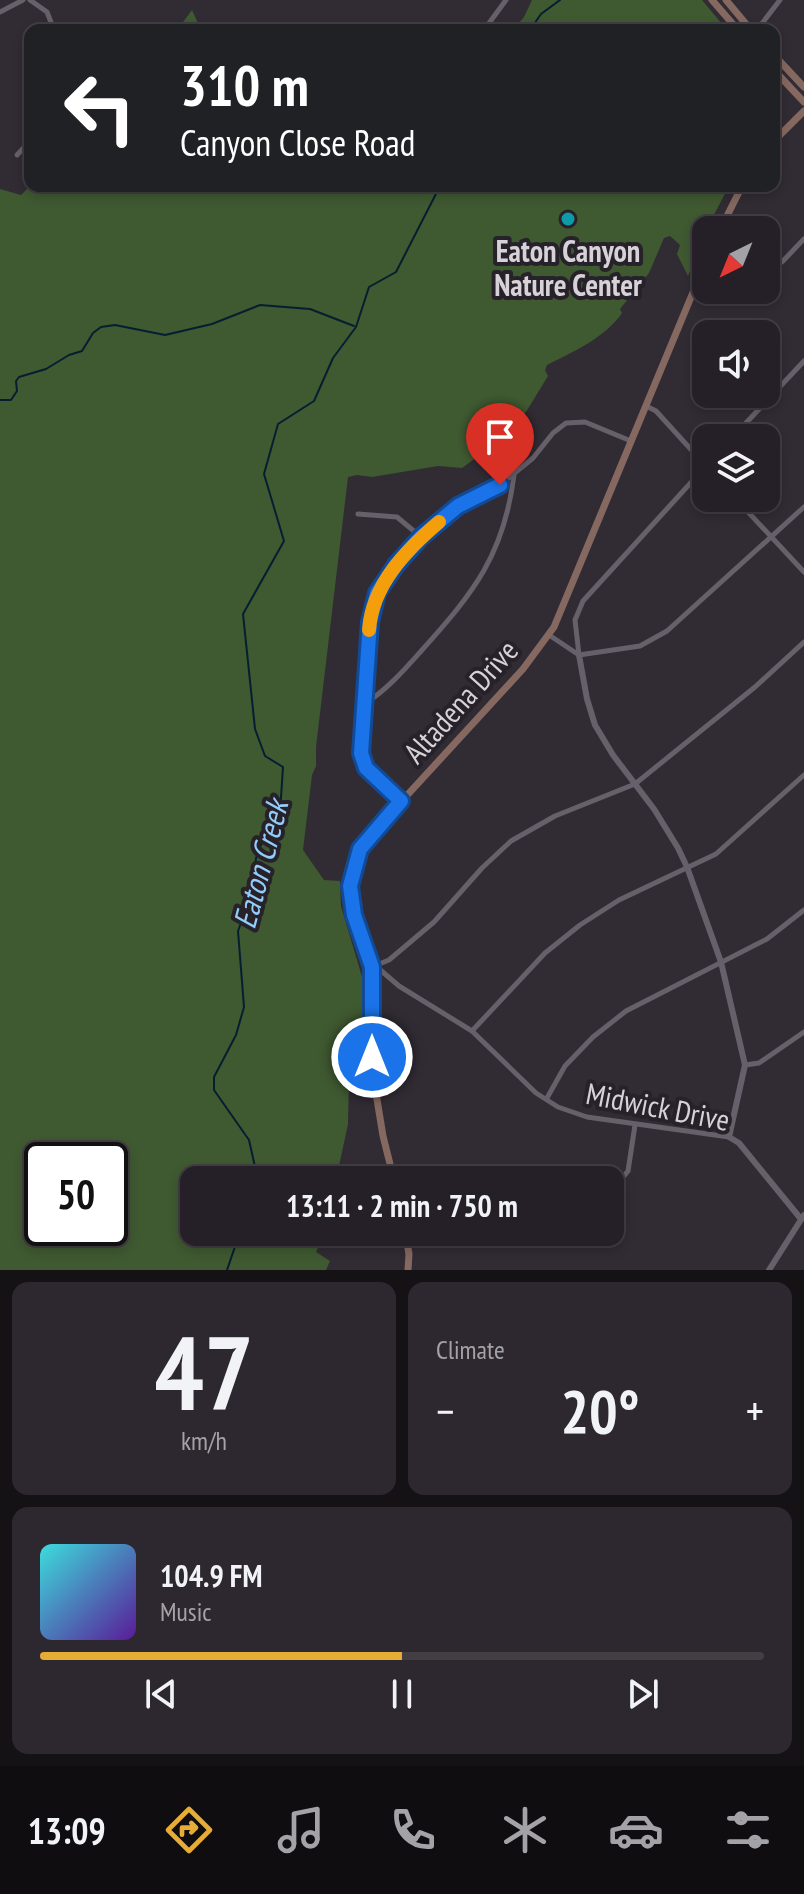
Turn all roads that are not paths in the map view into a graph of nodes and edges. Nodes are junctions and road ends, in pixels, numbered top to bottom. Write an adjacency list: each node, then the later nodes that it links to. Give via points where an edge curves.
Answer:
1 (23, 0): 7 (street)
2 (30, 0): 8 (street, via 47,12)
3 (506, 0): 9 (street)
4 (712, 0): 10 (main road)
5 (726, 0): 11 (main road)
6 (780, 0): 12 (street)
7 (0, 12)
8 (52, 24)
9 (488, 24)
10 (733, 24)
11 (748, 24)
12 (759, 24)
13 (780, 61): 15 (main road)
14 (780, 76): 16 (main road)
15 (804, 87)
16 (804, 102)
17 (804, 111): 18 (main road)
18 (780, 135)
19 (24, 147): 20 (street)
20 (17, 155)
21 (739, 192): 22 (main road)
22 (727, 216)
23 (804, 239): 24 (street)
24 (780, 263)
25 (692, 295): 27 (main road, Altadena Drive)
26 (804, 361): 28 (street)
27 (646, 406): 29 (main road, Altadena Drive); 30 (street)
28 (745, 424)
29 (631, 441): 31 (street, via 585,422 566,423); 39 (main road, Altadena Drive)
30 (692, 451)
31 (514, 474): 36 (street, via 458,506); 42 (street, via 510,509 475,588 408,665)
32 (692, 481): 41 (street, via 583,601 575,620)
33 (804, 507): 37 (street)
34 (748, 512): 37 (street)
35 (358, 514): 36 (street, via 397,517)
36 (421, 537): 42 (street, via 377,593)
37 (771, 537): 38 (street); 41 (street, via 667,631 640,646)
38 (804, 572)
39 (549, 635): 41 (street); 45 (main road, Altadena Drive)
40 (804, 642): 44 (street)
41 (579, 655): 44 (street, via 595,725)
42 (364, 704): 45 (street, via 362,761)
43 (804, 775): 46 (street, via 716,854)
44 (635, 784): 46 (street); 49 (street, via 555,816 511,841 434,922 389,960)
45 (401, 801): 49 (main road, Altadena Drive, via 360,849 350,886)
46 (687, 867): 48 (street); 50 (street, via 580,925)
47 (804, 910): 48 (street, via 767,939)
48 (721, 962): 52 (street); 53 (street, via 626,1011 565,1066)
49 (372, 967): 50 (street, Midwick Drive); 56 (main road, Altadena Drive, via 374,1081)
50 (472, 1031): 53 (street, Midwick Drive)
51 (804, 1032): 52 (street, via 759,1063)
52 (745, 1065): 55 (street)
53 (547, 1098): 54 (street, Midwick Drive, via 587,1117)
54 (635, 1125): 55 (street, Midwick Drive); 57 (street)
55 (729, 1137): 58 (street, Midwick Drive)
56 (390, 1166)
57 (624, 1176)
58 (803, 1219): 61 (street)
59 (408, 1246): 60 (main road)
60 (408, 1270)
61 (769, 1270)

